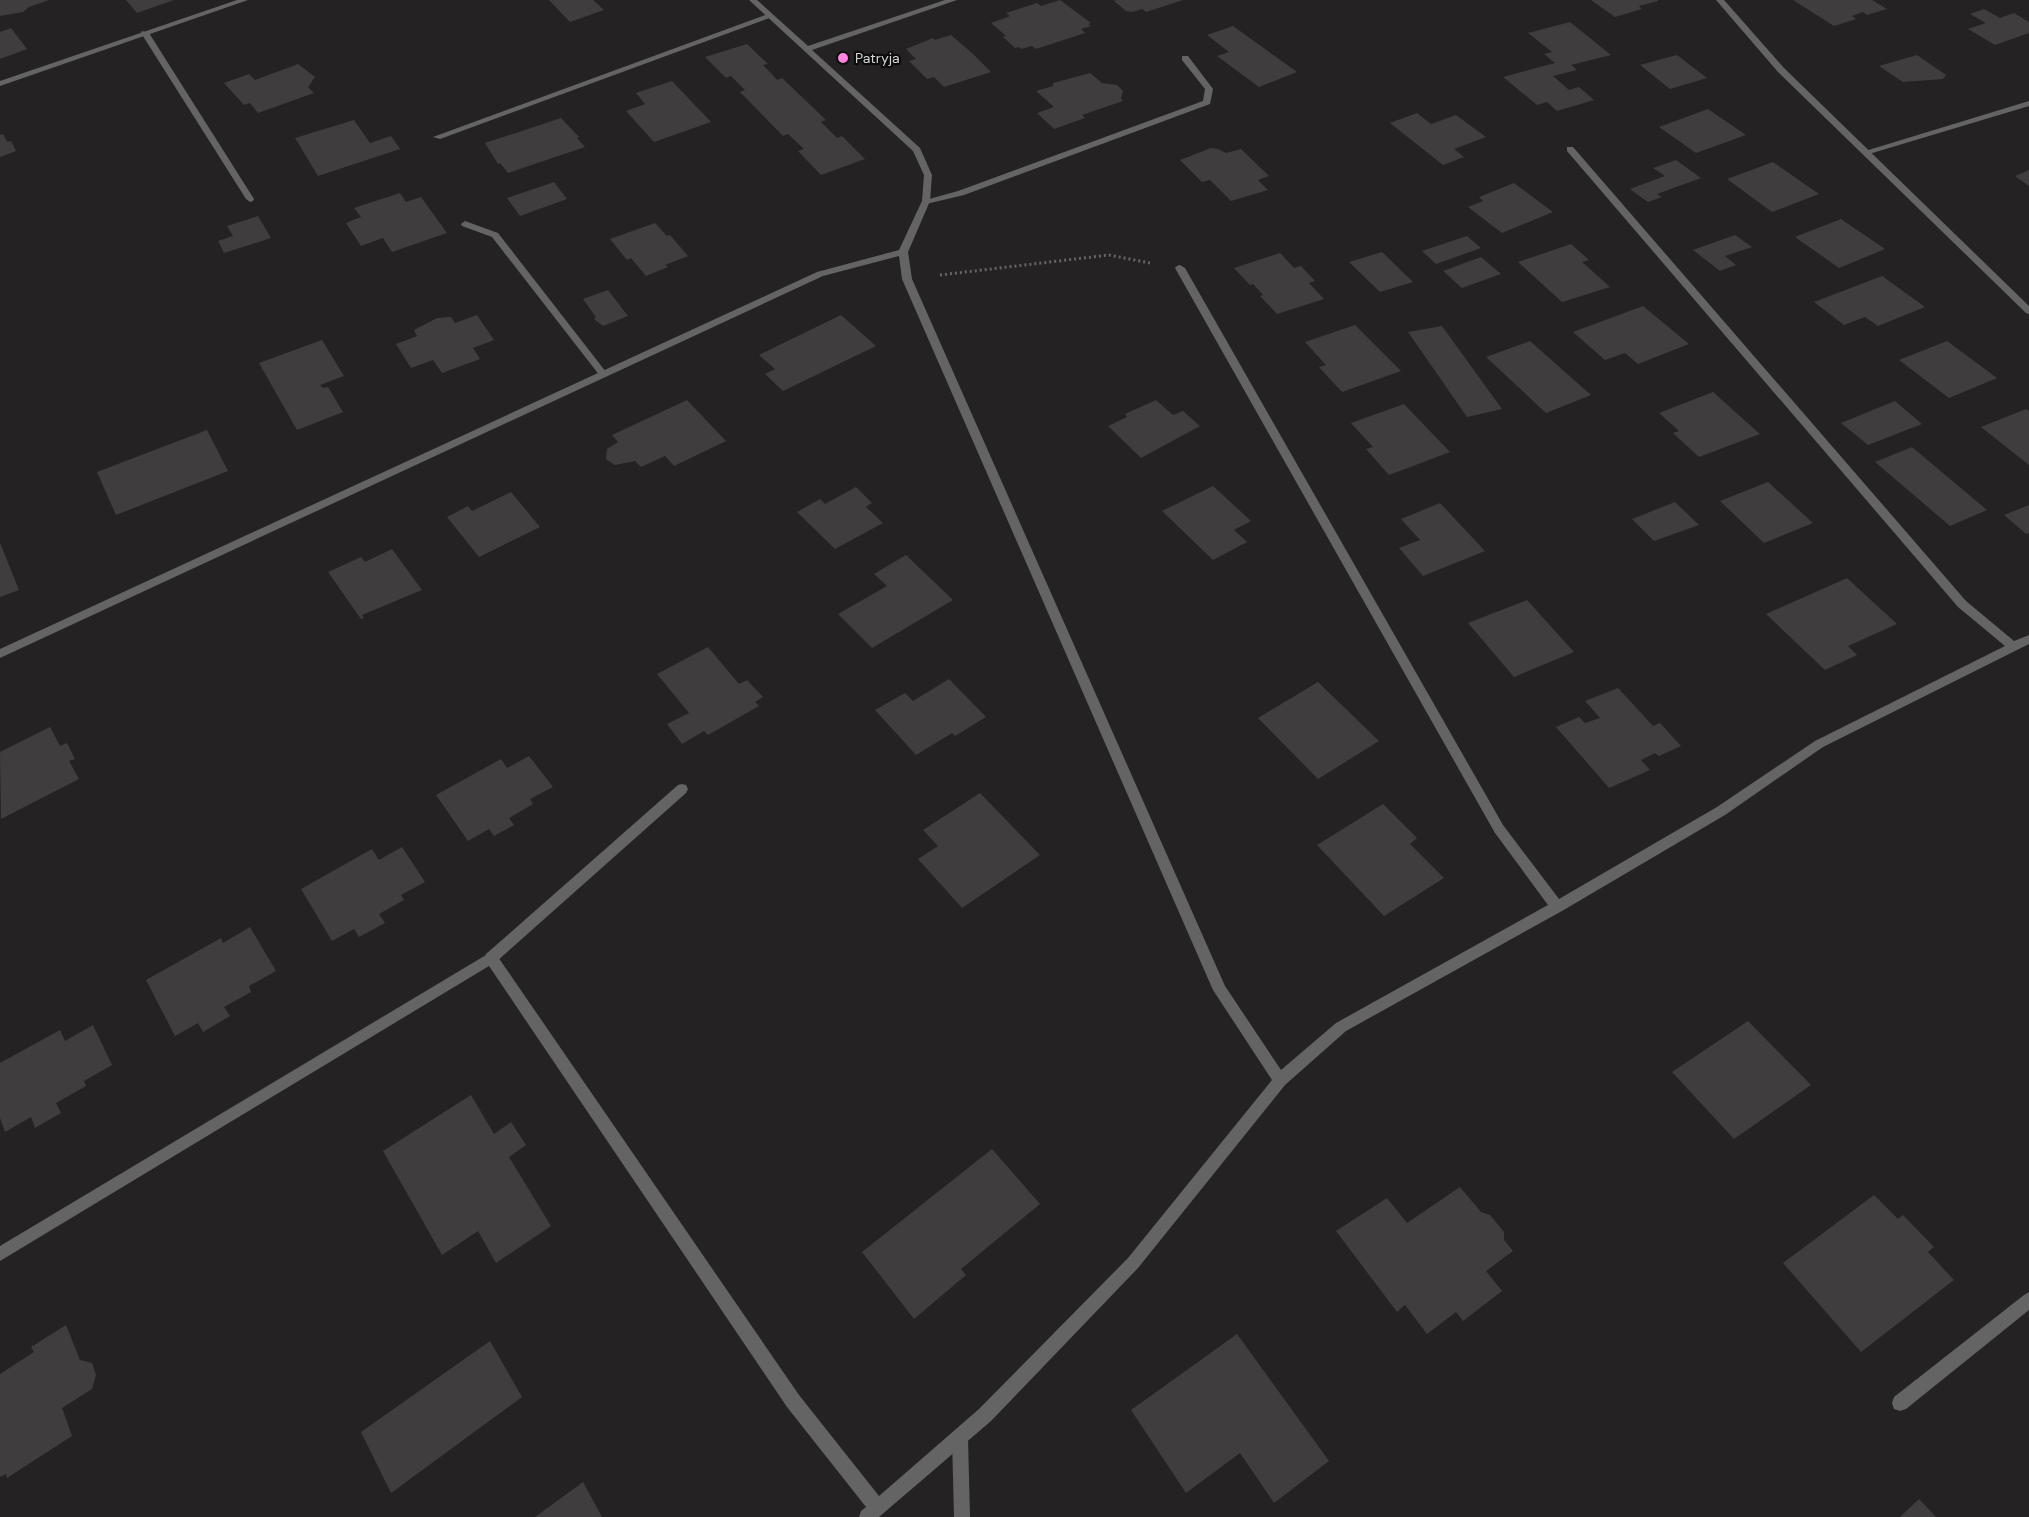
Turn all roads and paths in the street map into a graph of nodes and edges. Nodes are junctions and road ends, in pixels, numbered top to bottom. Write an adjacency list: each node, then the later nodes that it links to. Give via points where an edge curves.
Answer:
1 (244, 0): 6 (street)
2 (753, 0): 5 (street)
3 (953, 0): 7 (street)
4 (1720, 0): 13 (street, via 1781,70)
5 (771, 16): 7 (street); 11 (street)
6 (145, 33): 9 (street); 14 (street)
7 (808, 49): 15 (street, via 917,150 928,175)
8 (1185, 58): 15 (street, via 1209,89 1207,102 961,193)
9 (0, 84)
10 (2029, 102): 13 (street)
11 (437, 136)
12 (1570, 150): 23 (street, via 1962,604)
13 (1866, 152): 20 (street)
14 (250, 199)
15 (926, 201): 17 (street)
16 (465, 224): 21 (street, via 495,235)
17 (903, 252): 19 (street); 21 (street, via 820,274)
18 (1180, 268): 19 (path, via 1109,255); 26 (street, via 1499,829)
19 (907, 279): 28 (street, via 1220,990)
20 (2029, 311)
21 (603, 374): 24 (street)
22 (2029, 639): 23 (street)
23 (2012, 646): 26 (street, via 1819,744 1721,812)
24 (0, 654)
25 (682, 789): 27 (street)
26 (1557, 907): 28 (street, via 1341,1027)
27 (491, 958): 29 (street); 33 (street)
28 (1280, 1080): 32 (street, via 1133,1263)
29 (0, 1254)
30 (2029, 1300): 31 (street)
31 (1900, 1403)
32 (960, 1438): 33 (street); 34 (street)
33 (872, 1512)
34 (962, 1517)

